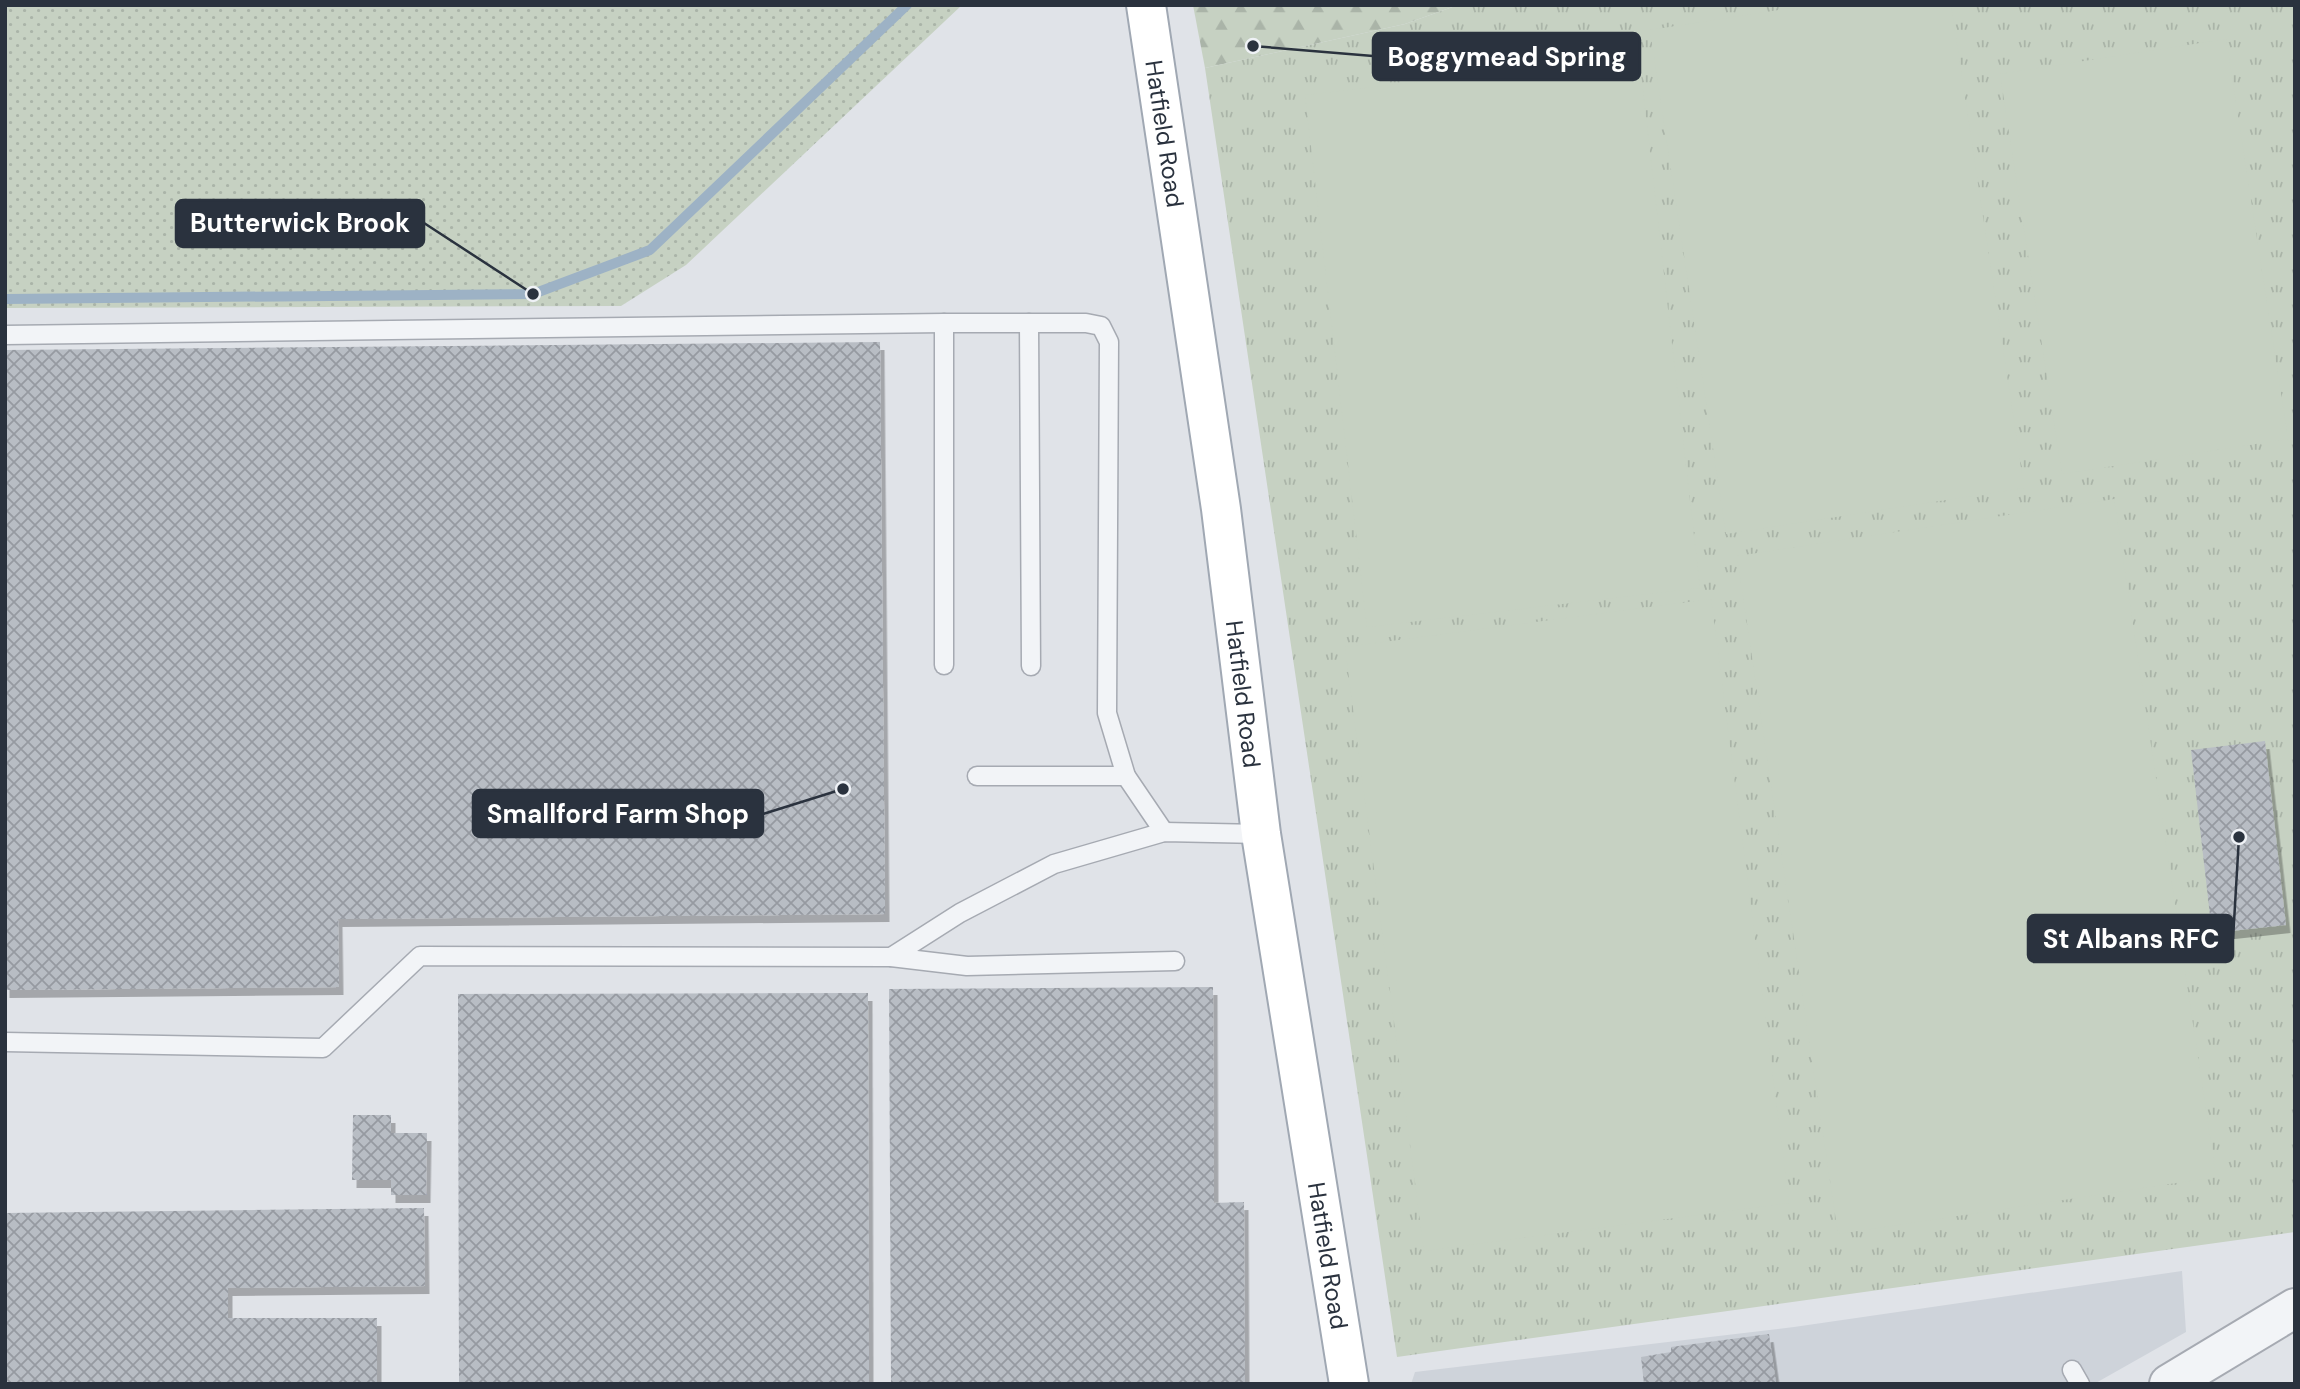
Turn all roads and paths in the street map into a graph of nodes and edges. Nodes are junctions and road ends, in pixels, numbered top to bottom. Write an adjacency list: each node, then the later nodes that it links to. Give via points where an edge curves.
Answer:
1 (1146, 5): 10 (main road, Hatfield Road, via 1221,509)
2 (944, 323): 3 (lane); 4 (lane); 5 (lane)
3 (1028, 323): 6 (lane); 8 (lane, via 1101,326 1109,342 1107,713)
4 (5, 335)
5 (944, 664)
6 (1031, 666)
7 (978, 776): 8 (lane)
8 (1126, 776): 9 (lane)
9 (1164, 832): 10 (lane); 11 (lane, via 1054,864 960,913)
10 (1261, 834): 15 (main road, Hatfield Road)
11 (891, 957): 12 (lane, via 967,965); 13 (lane, via 420,956 323,1048)
12 (1175, 961)
13 (5, 1042)
14 (2295, 1308): 16 (street)
15 (1349, 1384)
16 (2169, 1384)

